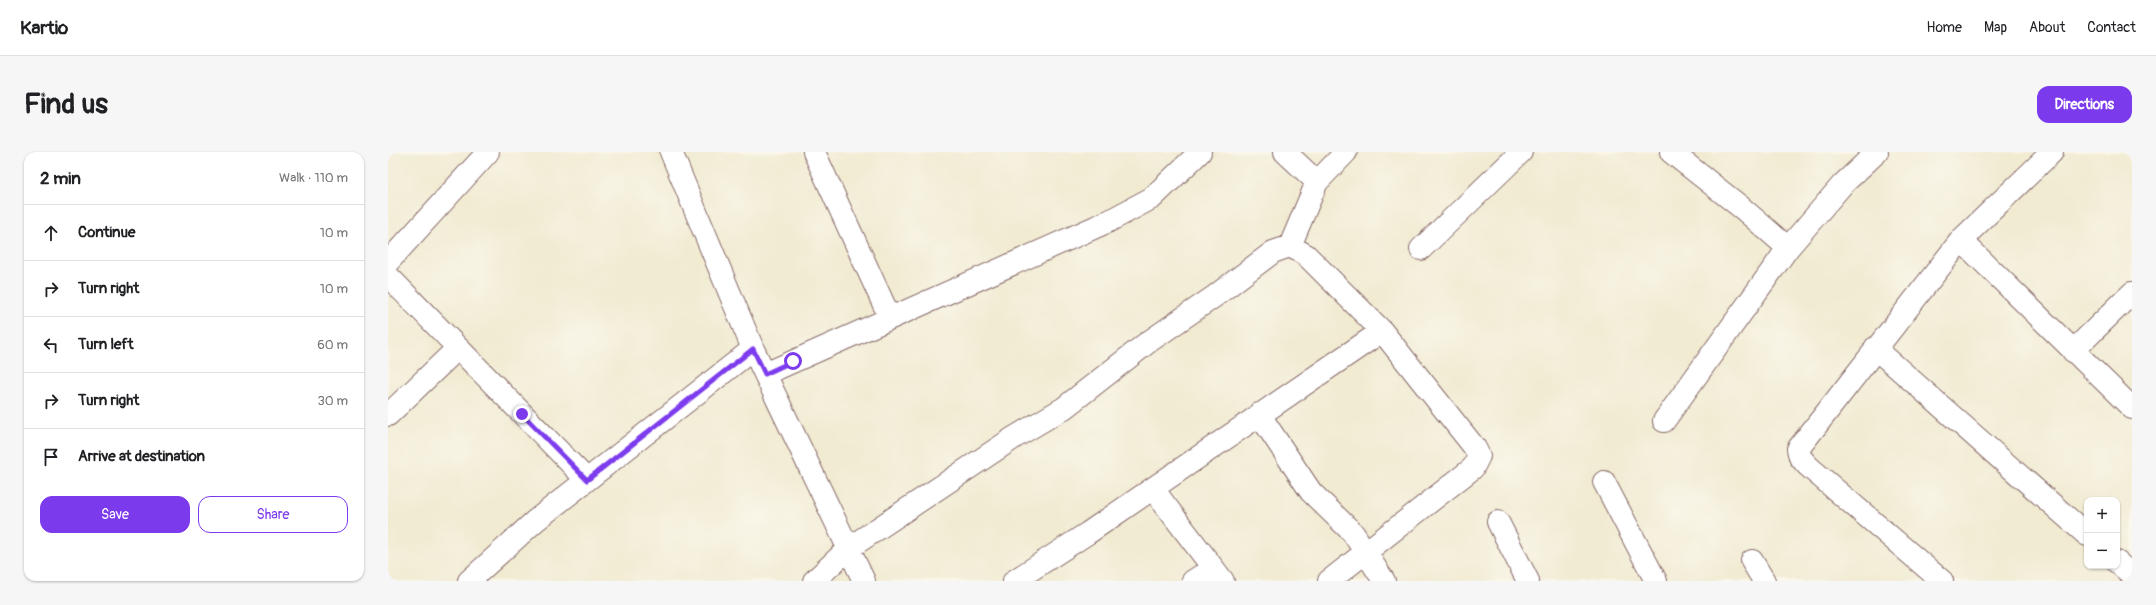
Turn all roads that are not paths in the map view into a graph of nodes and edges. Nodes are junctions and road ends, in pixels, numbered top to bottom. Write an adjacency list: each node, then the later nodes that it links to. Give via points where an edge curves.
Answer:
1 (488, 152): 16 (street)
2 (672, 152): 23 (street)
3 (814, 152): 19 (street)
4 (1200, 152): 19 (street, via 1152,198 1115,218)
5 (1285, 152): 11 (street)
6 (1346, 152): 11 (street)
7 (1522, 152): 15 (street)
8 (1671, 152): 14 (street)
9 (1877, 152): 14 (street, via 1842,184)
10 (2052, 152): 12 (street)
11 (1317, 182): 13 (street)
12 (1961, 240): 22 (street); 24 (street)
13 (1290, 246): 20 (street, via 1306,255); 35 (street, via 1273,252 1147,343 1064,408 1015,437)
14 (1788, 248): 29 (street)
15 (1421, 249)
16 (388, 262)
17 (388, 276): 21 (street)
18 (2132, 293): 24 (street)
19 (890, 318): 25 (street)
20 (1382, 331): 27 (street, via 1303,387); 36 (street, via 1479,456 1473,468)
21 (458, 348): 28 (street); 30 (street)
22 (1875, 348): 34 (street); 51 (street, via 1798,449 1799,454 1808,466)
23 (753, 349): 25 (street); 30 (street)
24 (2073, 352): 26 (street)
25 (765, 374): 35 (street)
26 (2132, 408)
27 (1259, 414): 32 (street); 36 (street, via 1311,492 1353,533)
28 (388, 415)
29 (1664, 421)
30 (587, 480): 41 (street, via 535,521)
31 (1604, 482): 49 (street)
32 (1153, 489): 39 (street); 44 (street)
33 (1498, 522): 48 (street)
34 (2085, 533)
35 (849, 548): 42 (street); 43 (street)
36 (1365, 554): 46 (street); 47 (street)
37 (1752, 561): 50 (street)
38 (2120, 565): 40 (street)
39 (1218, 574): 45 (street)
40 (2132, 575)
41 (469, 581)
42 (814, 581)
43 (864, 581)
44 (1014, 581)
45 (1193, 581)
46 (1329, 581)
47 (1384, 581)
48 (1528, 581)
49 (1656, 581)
50 (1764, 581)
51 (1942, 581)

